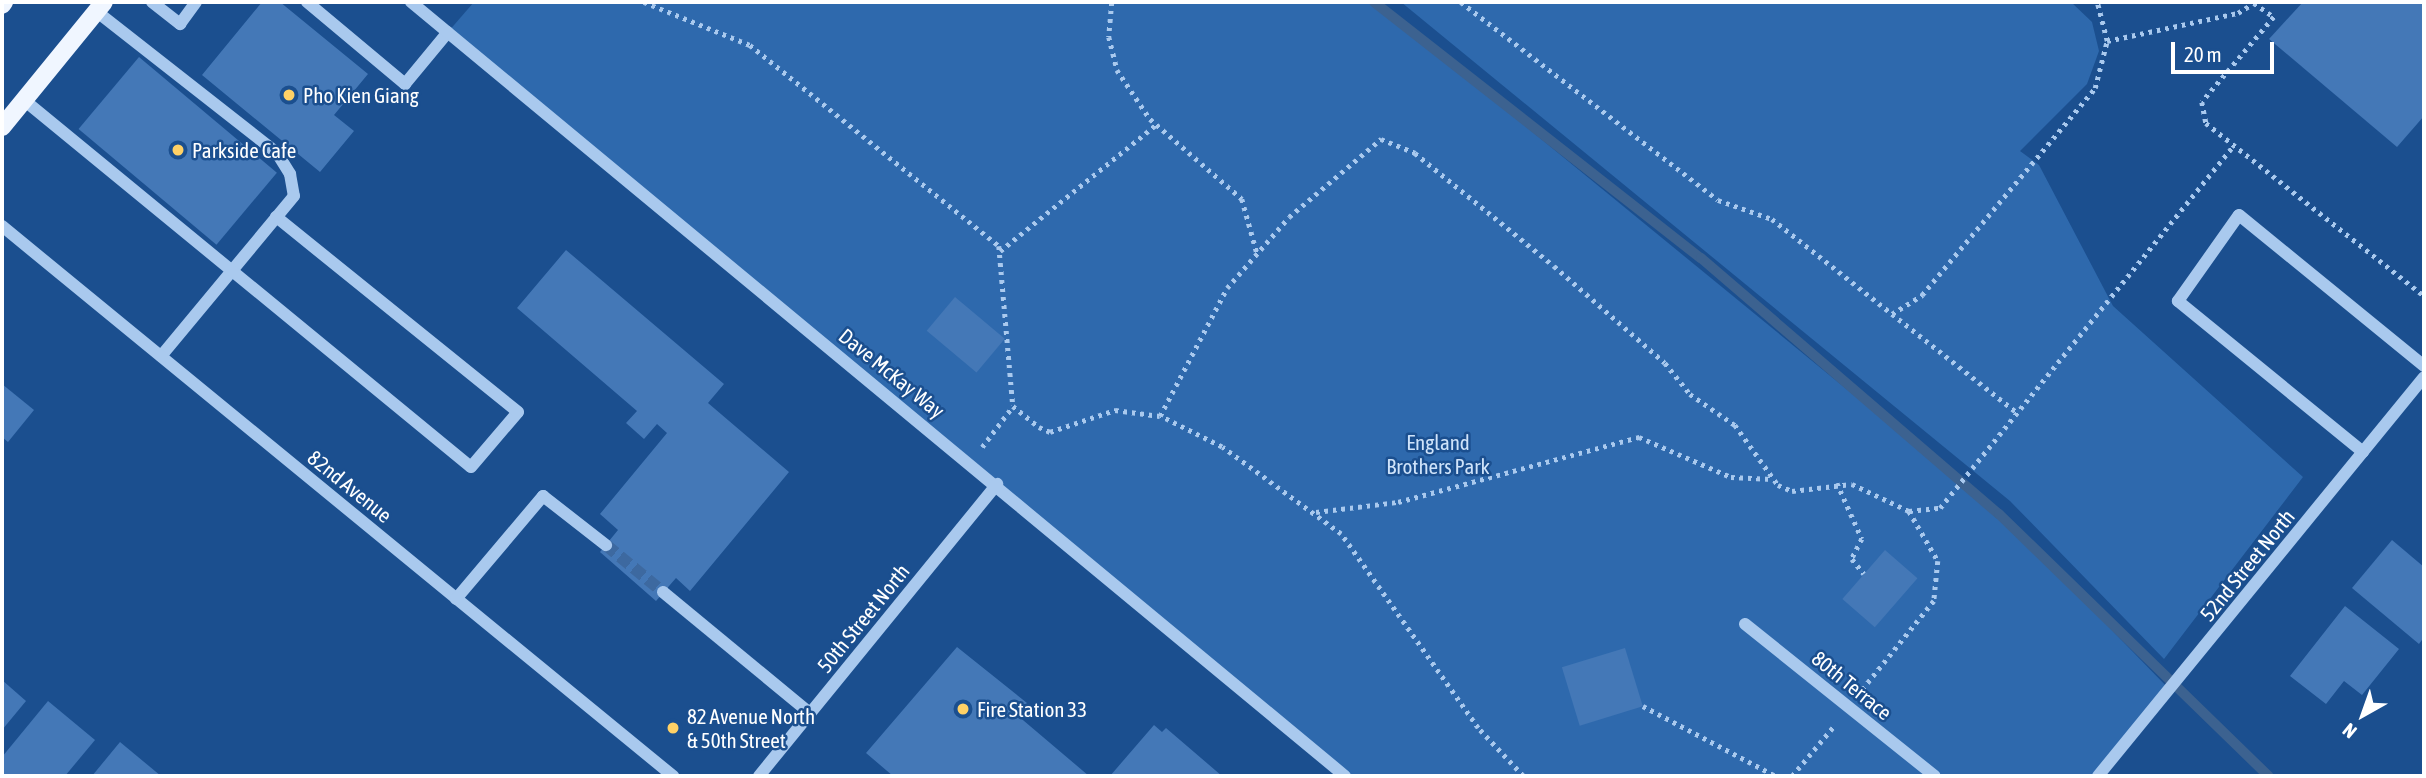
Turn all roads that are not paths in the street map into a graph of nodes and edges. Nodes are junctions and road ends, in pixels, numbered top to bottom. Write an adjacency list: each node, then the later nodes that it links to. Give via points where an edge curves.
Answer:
1 (152, 2): 2 (street, via 180,24)
2 (196, 2)
3 (307, 2): 6 (street, via 405,84)
4 (411, 2): 6 (street, Dave McKay Way)
5 (100, 7): 7 (main road); 9 (street, via 277,153 294,196)
6 (448, 32): 16 (street, Dave McKay Way)
7 (24, 100): 8 (main road); 11 (street, via 91,161)
8 (2, 127)
9 (276, 217): 11 (street); 11 (street, via 518,412 471,467)
10 (2, 226): 12 (street, 82nd Avenue)
11 (234, 270): 12 (street)
12 (161, 356): 19 (street, 82nd Avenue)
13 (2424, 366): 15 (street, via 2239,215 2178,301)
14 (2424, 377): 15 (street, 52nd Street North)
15 (2363, 452): 28 (street, 52nd Street North)
16 (997, 484): 21 (street, 50th Street North); 22 (street, Dave McKay Way)
17 (606, 545): 19 (street, via 543,496)
18 (663, 592): 21 (street)
19 (456, 599): 23 (street, 82nd Avenue)
20 (1745, 624): 27 (street, 80th Terrace)
21 (810, 713): 24 (street, 50th Street North)
22 (1332, 765): 25 (street); 26 (street, Dave McKay Way)
23 (664, 774)
24 (759, 776)
25 (1323, 776)
26 (1345, 776)
27 (1935, 776)
28 (2098, 776)

